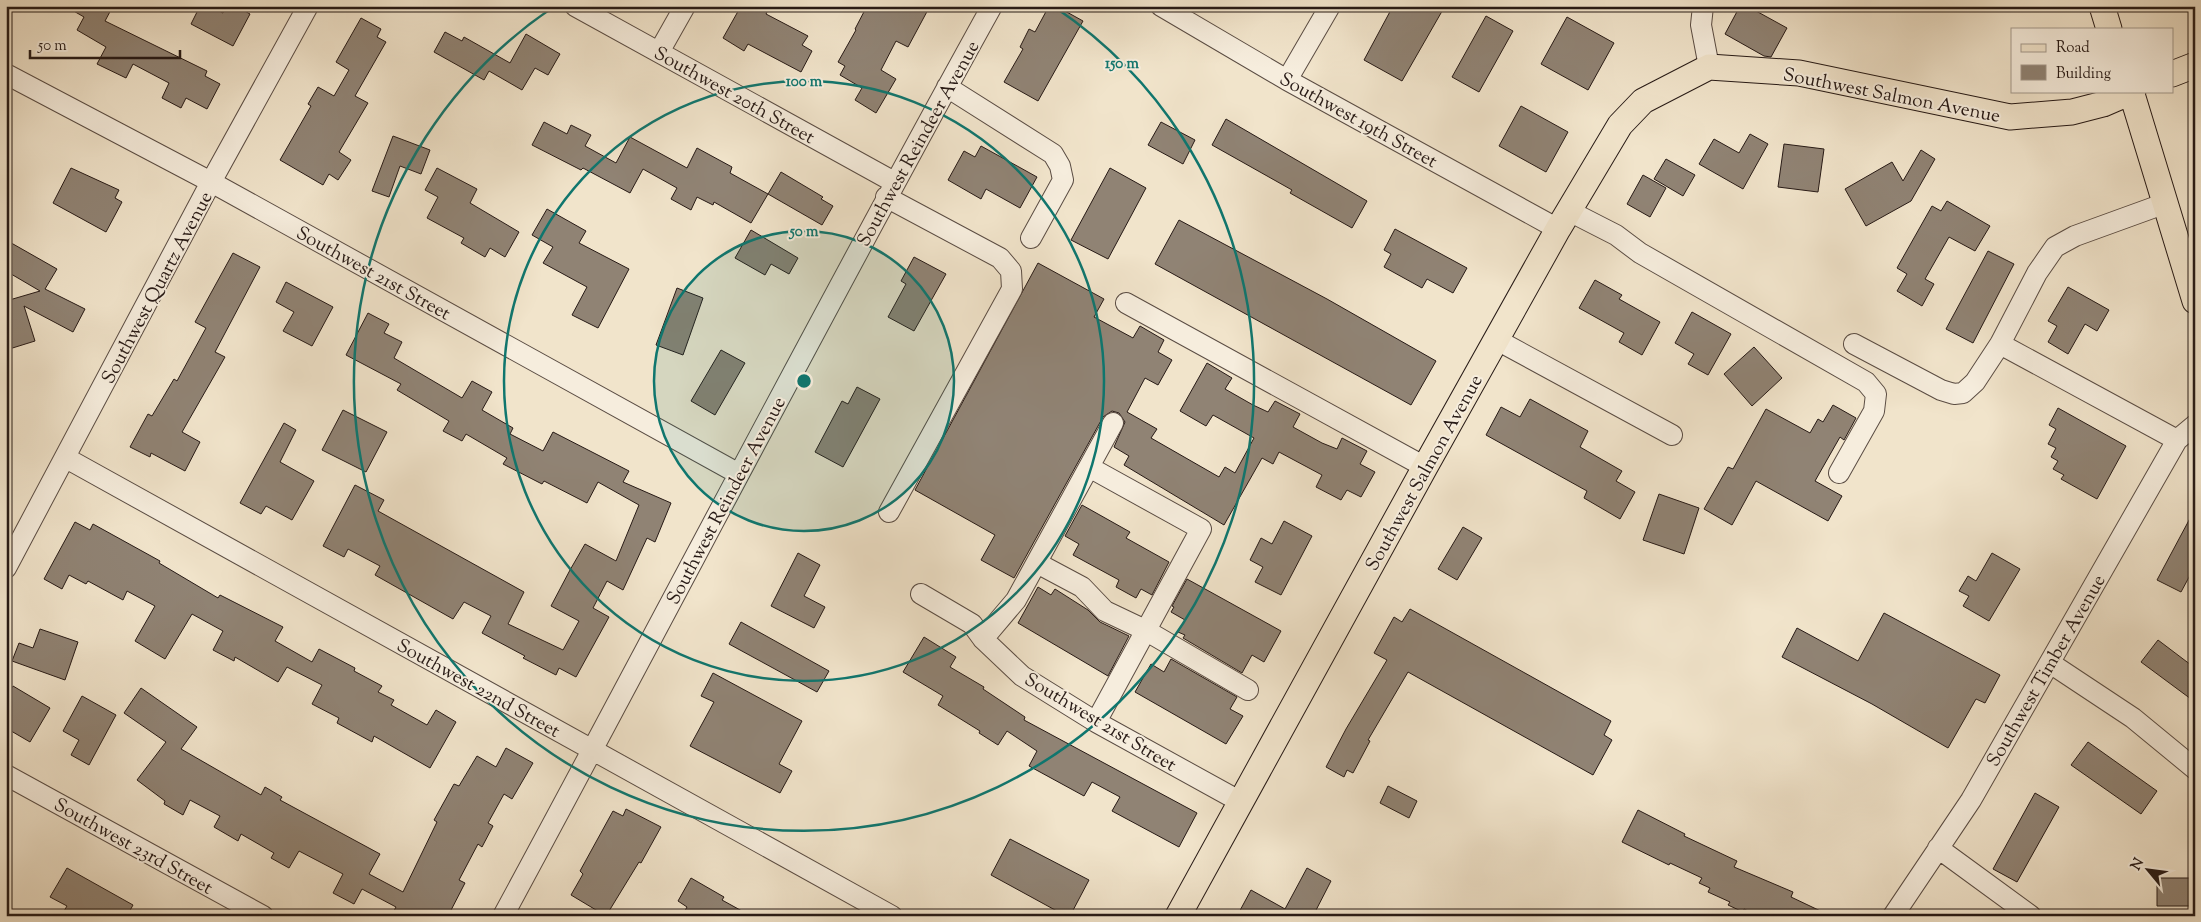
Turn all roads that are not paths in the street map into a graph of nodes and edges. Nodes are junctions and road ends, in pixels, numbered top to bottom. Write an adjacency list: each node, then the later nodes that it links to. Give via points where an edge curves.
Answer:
1 (308, 6): 18 (street, Southwest Quartz Avenue)
2 (575, 6): 10 (street, Southwest 20th Street)
3 (685, 6): 10 (street)
4 (992, 6): 16 (street, Southwest Reindeer Avenue)
5 (1161, 6): 15 (street, Southwest 19th Street)
6 (1330, 6): 15 (street)
7 (1704, 6): 12 (street, via 1701,25)
8 (2102, 6): 9 (main road)
9 (2109, 28)
10 (659, 52): 19 (street, Southwest 20th Street)
11 (2195, 65): 13 (main road)
12 (1709, 67): 17 (main road, Southwest Salmon Avenue, via 1799,73 2010,117 2072,112); 21 (main road, Southwest Salmon Avenue, via 1643,101 1620,125)
13 (2174, 73)
14 (6, 74): 18 (street, Southwest 21st Street)
15 (1287, 80): 21 (street, Southwest 19th Street)
16 (947, 87): 19 (street, Southwest Reindeer Avenue); 22 (street, via 1053,154 1060,166 1063,180)
17 (2131, 92): 20 (main road)
18 (212, 182): 32 (street, Southwest Quartz Avenue); 36 (street, Southwest 21st Street)
19 (890, 189): 36 (street, Southwest Reindeer Avenue); 37 (street, Southwest 20th Street, via 1000,258 1011,271 1012,289)
20 (2166, 203): 23 (main road); 27 (street, via 2075,236 2055,247 2037,273)
21 (1564, 220): 25 (main road, Southwest Salmon Avenue); 35 (street, Southwest 19th Street, via 1616,235 1640,253 1866,382 1876,394 1874,411)
22 (1031, 238)
23 (2195, 301)
24 (1126, 303): 33 (street)
25 (1497, 340): 30 (street); 33 (main road, Southwest Salmon Avenue)
26 (1854, 344): 27 (street, via 1954,394 1964,393 1976,382)
27 (2000, 344): 31 (street)
28 (1114, 423): 34 (street)
29 (2195, 425): 31 (street, Southwest Timber Avenue)
30 (1672, 434)
31 (2177, 440): 43 (street, Southwest Timber Avenue)
32 (66, 458): 39 (street, Southwest Quartz Avenue); 46 (street, Southwest 22nd Street)
33 (1425, 466): 49 (main road, Southwest Salmon Avenue)
34 (1089, 467): 38 (street); 41 (street, via 1200,529)
35 (1839, 473)
36 (739, 474): 46 (street, Southwest Reindeer Avenue)
37 (889, 512)
38 (1037, 563): 41 (street, via 1082,587 1105,611); 42 (street, via 1016,600)
39 (6, 568)
40 (920, 594): 42 (street, Southwest 21st Street, via 972,624)
41 (1145, 630): 44 (street); 45 (street)
42 (983, 639): 45 (street, Southwest 21st Street, via 1022,676)
43 (2050, 663): 47 (street, via 2133,718); 50 (street, Southwest Timber Avenue, via 1971,800)
44 (1248, 690)
45 (1096, 722): 49 (street, Southwest 21st Street)
46 (593, 750): 52 (street, Southwest Reindeer Avenue); 53 (street, Southwest 22nd Street)
47 (2195, 769)
48 (6, 775): 51 (street, Southwest 23rd Street)
49 (1241, 802): 54 (main road, Southwest Salmon Avenue)
50 (1938, 848): 55 (street, Southwest Timber Avenue); 56 (street)
51 (262, 916)
52 (503, 916)
53 (892, 916)
54 (1178, 916)
55 (1893, 916)
56 (2031, 916)

